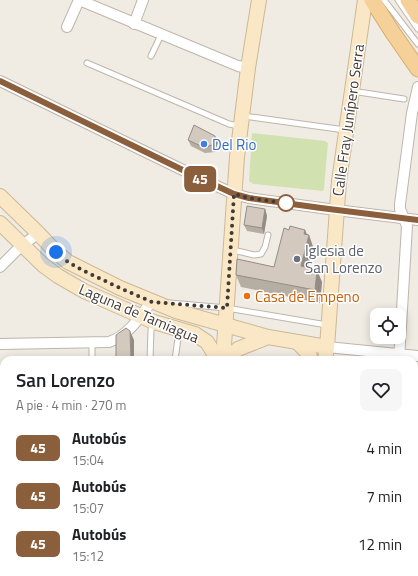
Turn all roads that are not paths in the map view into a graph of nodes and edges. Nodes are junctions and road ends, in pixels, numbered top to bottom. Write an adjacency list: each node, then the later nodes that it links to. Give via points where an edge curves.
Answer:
1 (79, 0): 10 (street); 11 (street)
2 (143, 0): 10 (street)
3 (259, 0): 17 (main road)
4 (365, 0): 21 (main road, Calle Fray Junípero Serra)
5 (372, 0): 18 (main road)
6 (384, 0): 14 (lane)
7 (398, 0): 12 (lane)
8 (408, 0): 9 (main road)
9 (418, 16)
10 (134, 24): 13 (street)
11 (67, 27)
12 (418, 29)
13 (160, 35): 15 (lane); 17 (street)
14 (418, 44)
15 (151, 56)
16 (87, 63): 23 (lane, via 229,124)
17 (248, 68): 23 (main road)
18 (418, 69)
19 (0, 81): 25 (street)
20 (418, 87): 28 (street, via 401,197 400,209)
21 (351, 91): 22 (lane); 24 (main road, Calle Fray Junípero Serra)
22 (404, 99)
23 (241, 121): 24 (lane); 25 (main road)
24 (346, 130): 27 (main road, Calle Fray Junípero Serra)
25 (234, 194): 27 (street); 34 (main road)
26 (0, 196): 31 (main road, Laguna de Tamiagua)
27 (336, 210): 28 (street); 40 (main road, Calle Fray Junípero Serra)
28 (405, 218): 29 (street); 55 (street, via 407,226)
29 (418, 220)
30 (0, 223): 33 (main road, Laguna de Tamiagua)
31 (38, 233): 33 (street); 36 (main road, Laguna de Tamiagua, via 68,262)
32 (268, 235): 34 (lane, via 260,254)
33 (23, 246): 35 (street); 38 (main road, Laguna de Tamiagua, via 58,276 84,291)
34 (230, 249): 37 (main road)
35 (0, 267)
36 (152, 302): 37 (lane); 38 (street); 39 (main road, Laguna de Tamiagua)
37 (227, 308): 39 (main road); 40 (lane)
38 (147, 319): 41 (main road, Laguna de Tamiagua); 43 (street, via 116,340); 48 (lane, via 151,330)
39 (226, 325): 42 (main road, Laguna de Tamiagua); 51 (main road)
40 (328, 326): 46 (main road, Calle Fray Junípero Serra)
41 (180, 329): 49 (lane); 50 (main road, Laguna de Tamiagua, via 195,334 207,342)
42 (268, 337): 44 (main road, Laguna de Tamiagua); 52 (main road, via 238,349)
43 (92, 342): 45 (street); 47 (lane)
44 (297, 342): 46 (main road, Laguna de Tamiagua); 53 (main road)
45 (0, 344)
46 (326, 353): 54 (street)
47 (92, 356)
48 (150, 356)
49 (176, 356)
50 (216, 356)
51 (224, 356)
52 (229, 356)
53 (310, 356)
54 (381, 356)
55 (399, 356)

